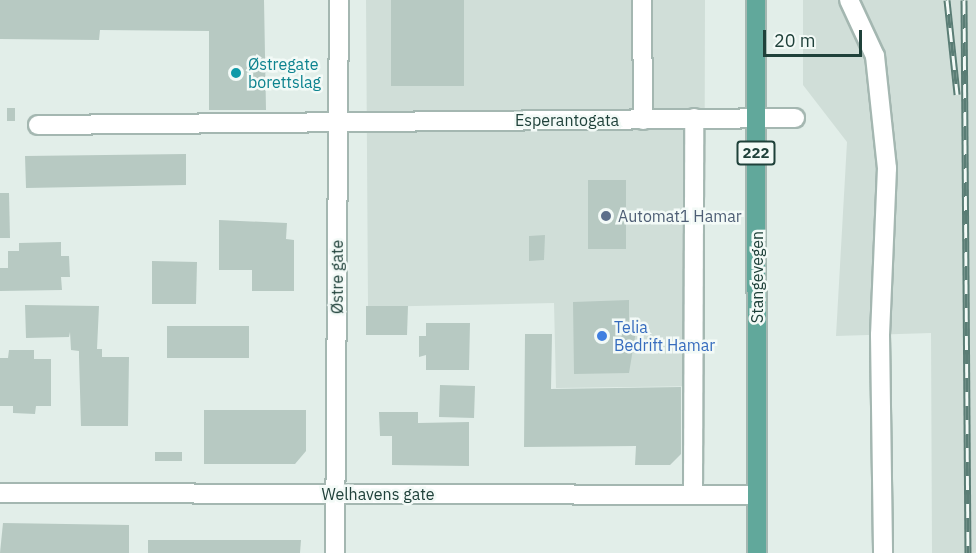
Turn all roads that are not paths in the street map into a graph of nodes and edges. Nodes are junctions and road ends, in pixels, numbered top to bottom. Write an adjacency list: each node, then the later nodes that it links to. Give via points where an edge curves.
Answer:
1 (339, 0): 9 (street, Østre gate)
2 (642, 0): 7 (street)
3 (756, 0): 8 (main road, Stangevegen / 222)
4 (849, 0): 17 (street, via 875,56 887,168 880,335)
5 (694, 118): 7 (street, Esperantogata); 8 (street, Esperantogata); 13 (street)
6 (795, 118): 8 (street, Esperantogata)
7 (643, 120): 9 (street, Esperantogata)
8 (756, 120): 14 (main road, Stangevegen / 222)
9 (338, 121): 10 (street, Esperantogata); 12 (street, Østre gate)
10 (38, 125)
11 (0, 493): 12 (street, Welhavens gate)
12 (335, 494): 13 (street, Welhavens gate); 15 (street, Østre gate)
13 (693, 494): 14 (street, Welhavens gate)
14 (757, 495): 16 (main road, Stangevegen / 222)
15 (335, 553)
16 (757, 553)
17 (883, 553)

